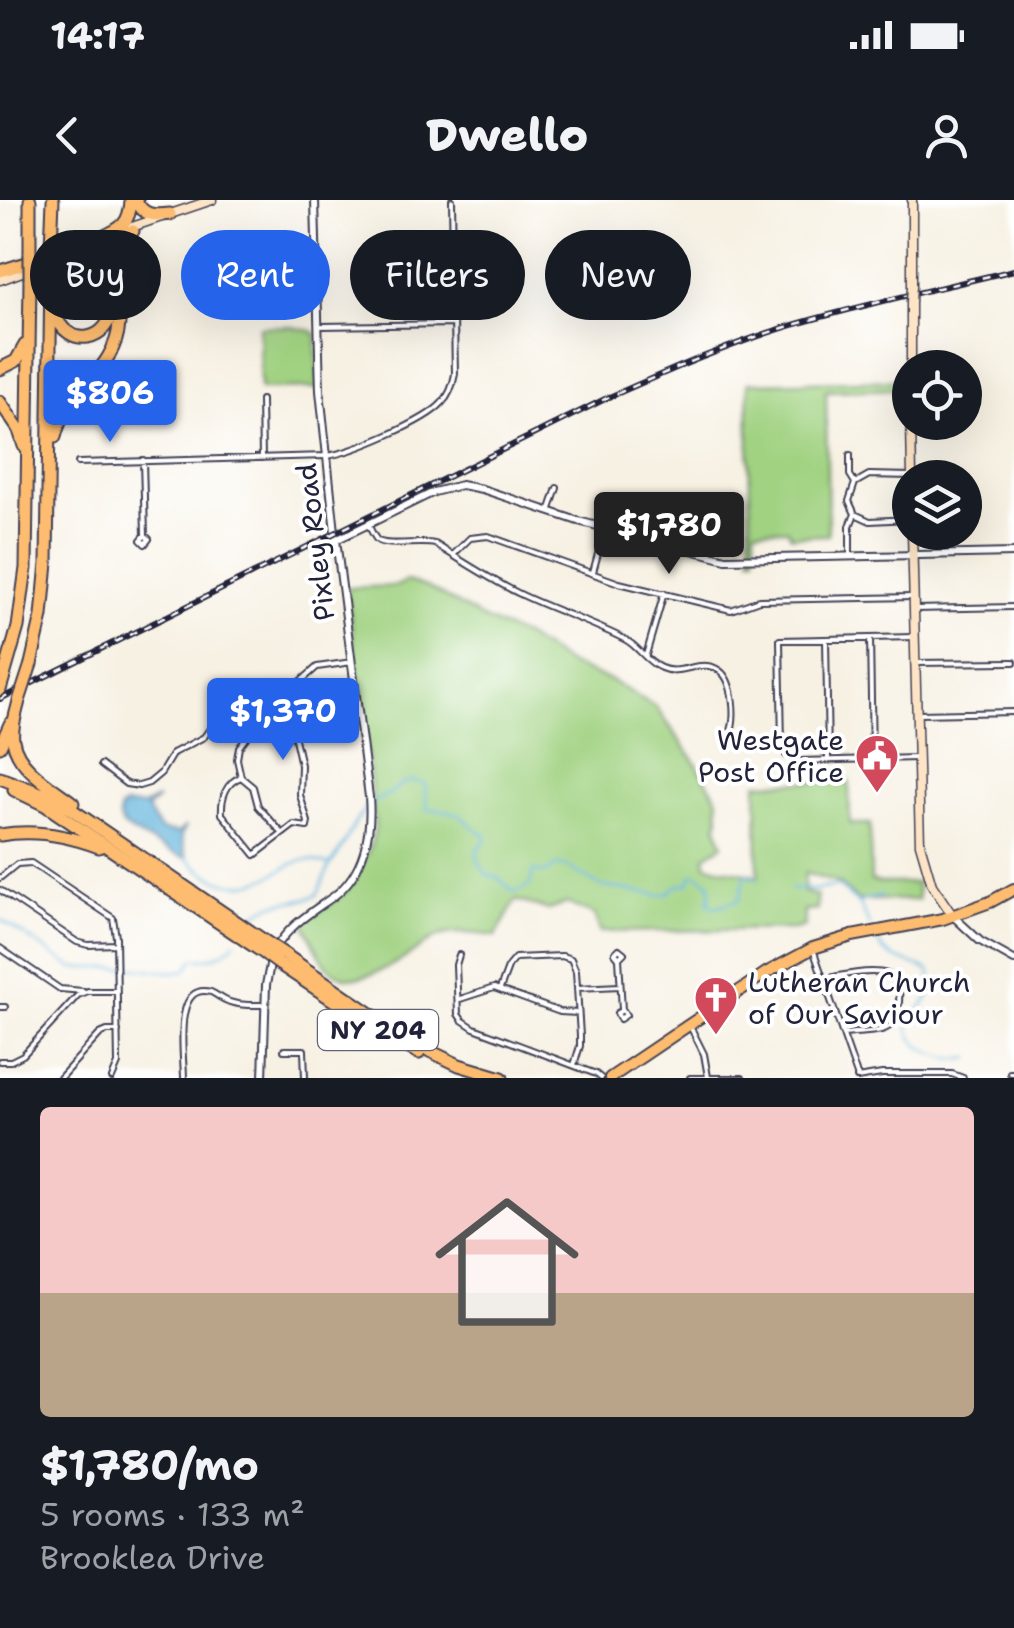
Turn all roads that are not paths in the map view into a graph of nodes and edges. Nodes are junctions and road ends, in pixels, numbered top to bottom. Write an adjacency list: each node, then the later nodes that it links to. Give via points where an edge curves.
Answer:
1 (20, 200): 11 (highway)
2 (30, 200): 11 (highway)
3 (53, 200): 12 (highway)
4 (133, 200): 10 (highway, via 147,213); 13 (highway, via 128,218)
5 (212, 200): 9 (main road)
6 (315, 200): 24 (street, Pixley Road)
7 (452, 200): 22 (street)
8 (912, 200): 25 (main road, bridge)
9 (188, 209): 10 (main road); 15 (main road)
10 (170, 214): 14 (main road)
11 (30, 226): 23 (highway, bridge)
12 (55, 230)
13 (114, 230)
14 (124, 230)
15 (135, 230)
16 (30, 264): 17 (highway)
17 (0, 276)
18 (51, 320): 34 (highway)
19 (57, 320): 20 (highway, via 80,337 100,333)
20 (110, 320)
21 (120, 320): 34 (highway, via 104,364 60,419)
22 (454, 324): 24 (street); 30 (street, via 455,374 442,404 356,450)
23 (29, 326): 26 (highway, via 21,356); 35 (highway)
24 (320, 326): 30 (street, Pixley Road)
25 (911, 350)
26 (0, 368)
27 (261, 400): 31 (street)
28 (0, 402): 35 (highway, via 20,430)
29 (850, 455): 37 (street)
30 (327, 456): 31 (street); 45 (street, Pixley Road)
31 (262, 458): 32 (street)
32 (143, 460): 33 (street); 44 (street)
33 (78, 463)
34 (49, 466): 65 (highway, bridge, via 42,616)
35 (28, 472): 63 (highway, via 24,593)
36 (892, 477): 37 (street)
37 (855, 483): 40 (street, via 849,500)
38 (557, 488): 39 (street)
39 (550, 512): 42 (street, via 454,486); 43 (street)
40 (855, 514): 41 (street); 50 (street)
41 (892, 520)
42 (368, 525): 45 (street); 48 (street, via 381,542 429,542)
43 (605, 528): 50 (street, via 726,559); 51 (street)
44 (145, 535)
45 (336, 540): 60 (street, Pixley Road)
46 (913, 550): 49 (main road)
47 (1014, 553): 49 (street)
48 (454, 555): 51 (street, via 482,535); 59 (street, via 519,594 627,640)
49 (913, 555): 50 (street); 53 (main road)
50 (850, 557)
51 (592, 573): 52 (street)
52 (664, 593): 53 (street, via 731,610 759,600); 59 (street)
53 (914, 597): 55 (main road)
54 (1014, 607): 55 (street)
55 (914, 608): 56 (main road)
56 (914, 637): 57 (street); 62 (main road)
57 (870, 638): 58 (street); 72 (street)
58 (826, 639): 73 (street); 73 (street, via 780,640 783,751 795,761)
59 (646, 658): 69 (street, via 670,671 699,665 720,670 732,692)
60 (352, 662): 64 (street, via 317,668); 103 (street, Pixley Road, via 369,832 360,864 343,888 281,940 269,965)
61 (1014, 662): 62 (street)
62 (915, 664): 67 (main road)
63 (2, 684)
64 (286, 694): 68 (street); 78 (street, via 308,824)
65 (19, 701): 70 (highway); 80 (highway, via 13,739 21,760)
66 (1014, 712): 67 (street)
67 (916, 714): 71 (main road)
68 (253, 727): 74 (street, via 224,709 207,734 173,752 157,778 142,786 126,784); 75 (street, via 238,750)
69 (730, 735)
70 (0, 746)
71 (917, 758): 72 (street); 85 (main road, via 922,854)
72 (872, 759): 73 (street)
73 (828, 761)
74 (101, 765)
75 (241, 776): 78 (street); 78 (street, via 224,794 224,818 255,855)
76 (0, 778): 80 (highway, via 48,796)
77 (0, 786): 81 (highway, via 44,805)
78 (282, 833)
79 (0, 836): 81 (highway, via 75,838)
80 (134, 852): 89 (highway, NY 204)
81 (137, 868): 89 (highway, NY 204)
82 (0, 878): 86 (street, via 17,864 35,865 110,914)
83 (1014, 887): 85 (main road)
84 (0, 890): 86 (street, via 77,942)
85 (951, 914): 88 (main road); 93 (street)
86 (116, 944): 99 (street)
87 (0, 948): 98 (street)
88 (812, 948): 94 (street); 106 (main road)
89 (267, 949): 92 (highway, NY 204, bridge)
90 (460, 955): 101 (street)
91 (619, 958): 95 (street)
92 (282, 959): 118 (highway, NY 204, via 404,1046); 119 (highway, NY 204, via 424,1049)
93 (1014, 960)
94 (825, 980): 108 (street); 108 (street, via 883,973 899,986 892,1027)
95 (620, 986): 96 (street); 104 (street)
96 (577, 988): 97 (street, via 574,963 562,956 515,958); 105 (street)
97 (500, 989): 101 (street); 105 (street)
98 (63, 990): 100 (street); 102 (street)
99 (117, 991): 100 (street); 107 (street)
100 (88, 992): 102 (street)
101 (458, 999): 111 (street, via 466,1024)
102 (70, 1003): 110 (street, via 23,1055)
103 (265, 1005): 115 (street, via 232,1003 208,992 190,997 183,1012); 116 (street, Pixley Road)
104 (622, 1010)
105 (578, 1013): 111 (street)
106 (689, 1024): 112 (street); 121 (main road)
107 (118, 1031): 113 (street, via 100,1034); 114 (street)
108 (843, 1034): 124 (street)
109 (284, 1050): 117 (street, via 304,1050)
110 (0, 1061)
111 (574, 1066): 120 (street)
112 (708, 1077): 122 (street); 123 (street)
113 (60, 1078)
114 (112, 1078)
115 (184, 1078)
116 (263, 1078)
117 (305, 1078)
118 (488, 1078)
119 (502, 1078)
120 (601, 1078)
121 (610, 1078)
122 (690, 1078)
123 (742, 1078)
124 (858, 1078): 125 (street)
125 (963, 1078)

